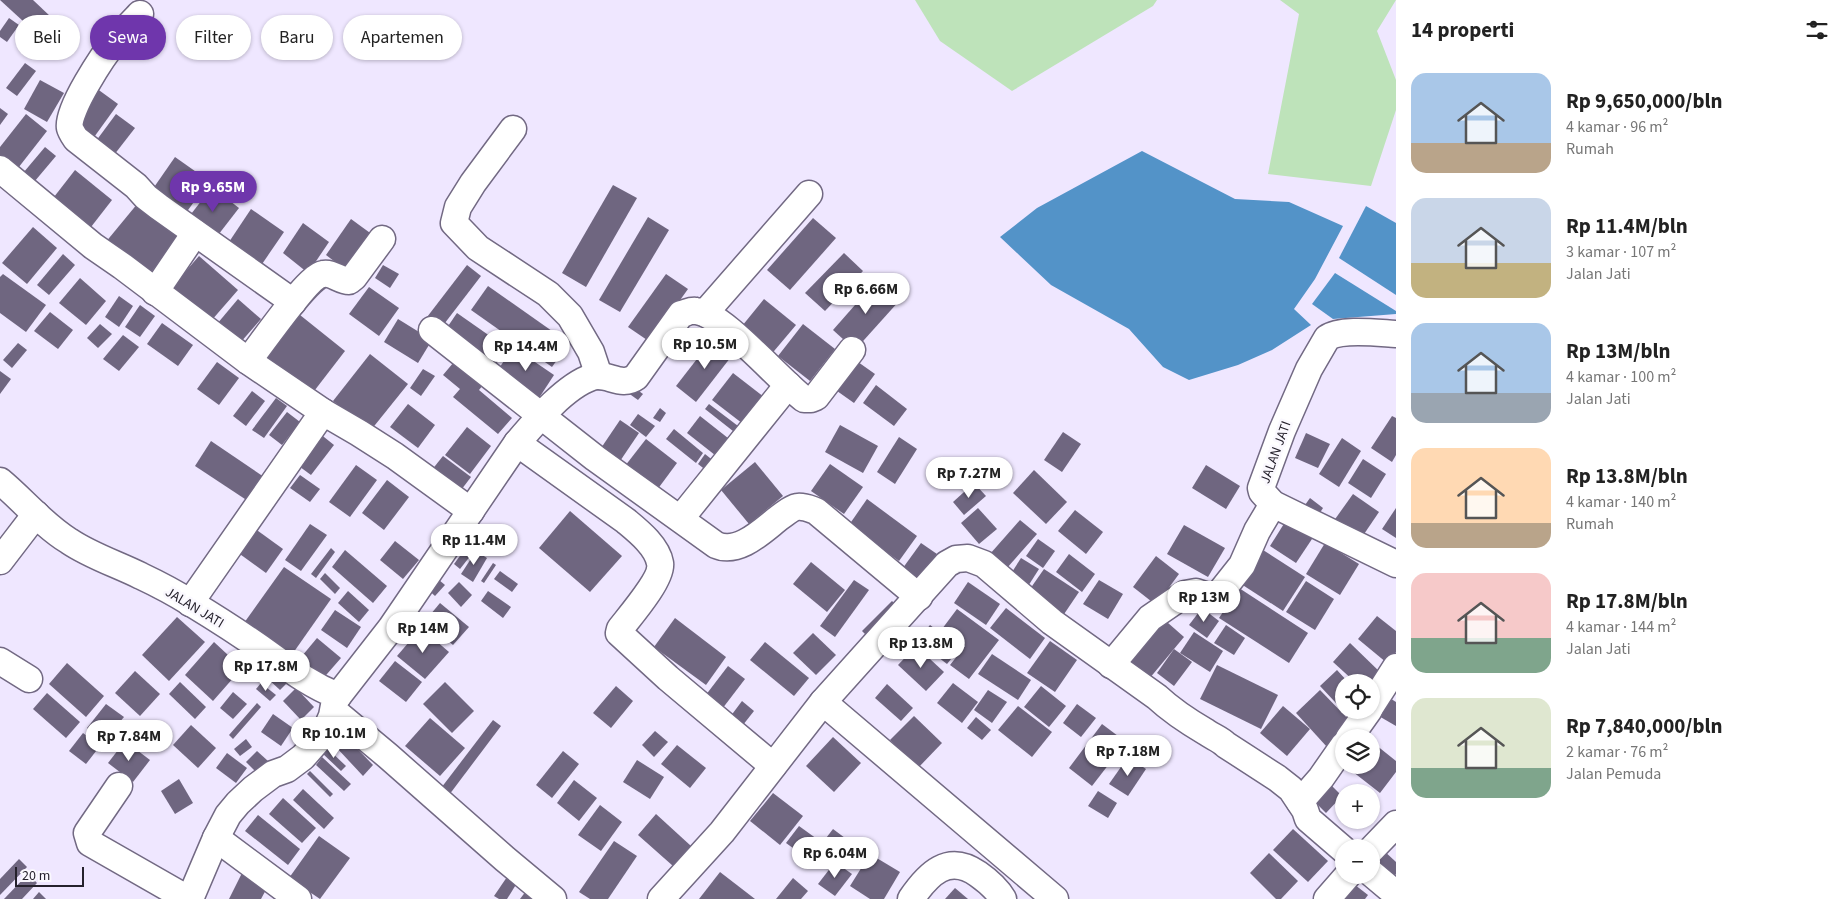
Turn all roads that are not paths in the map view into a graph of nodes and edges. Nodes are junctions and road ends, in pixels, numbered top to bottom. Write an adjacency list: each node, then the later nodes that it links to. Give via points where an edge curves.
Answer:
1 (140, 14): 5 (street, via 115,40 98,66 79,98 70,119 70,129 86,148)
2 (512, 129): 14 (street, via 458,207 454,223 478,248 548,294 570,316 591,352)
3 (0, 169): 7 (street, via 82,238)
4 (809, 194): 9 (street)
5 (195, 233): 7 (street); 8 (street)
6 (382, 239): 8 (street, via 349,281 321,274)
7 (155, 292): 13 (street)
8 (293, 302): 13 (street)
9 (705, 313): 14 (street, via 681,314 631,381); 15 (street, via 736,336)
10 (432, 330): 17 (street)
11 (1396, 334): 20 (street, JALAN JATI, via 1331,335 1322,344 1264,476 1262,492)
12 (852, 350): 15 (street, via 816,397 804,399)
13 (248, 361): 16 (street)
14 (599, 376): 17 (street, via 575,386)
15 (788, 385): 23 (street)
16 (322, 412): 21 (street, via 395,456); 27 (street)
17 (541, 414): 18 (street); 23 (street, via 595,458)
18 (517, 443): 21 (street); 36 (street, via 626,521 654,548 661,564 658,578 619,633)
19 (0, 481): 22 (street, JALAN JATI)
20 (1273, 504): 25 (street, JALAN JATI); 29 (street, via 1242,565 1219,594 1185,594 1150,618)
21 (470, 511): 34 (street)
22 (36, 514): 24 (street); 27 (street, JALAN JATI, via 69,542)
23 (681, 518): 26 (street, via 716,545 733,548 792,509 810,509)
24 (0, 561)
25 (1396, 564)
26 (919, 597): 29 (street, via 947,564 968,558 984,564 1052,622); 33 (street)
27 (190, 603): 34 (street, JALAN JATI, via 320,688)
28 (0, 661): 31 (street)
29 (1111, 665): 38 (street, via 1171,710 1277,778)
30 (1396, 667): 32 (street)
31 (29, 679)
32 (1380, 692)
33 (823, 702): 36 (street); 52 (street)
34 (336, 704): 40 (street, via 325,732 308,752 287,769 273,774 238,803); 48 (street, JALAN JATI, via 388,756)
35 (1335, 758): 38 (street)
36 (773, 766): 49 (street, via 722,832)
37 (119, 786): 46 (street, via 87,833 90,843)
38 (1300, 802): 42 (street, via 1308,819)
39 (1396, 824): 41 (street)
40 (216, 838): 46 (street); 47 (street)
41 (1380, 841)
42 (1335, 842)
43 (1380, 881): 45 (street)
44 (1340, 884): 53 (street)
45 (1396, 894)
46 (189, 899)
47 (298, 899)
48 (553, 899)
49 (661, 899)
50 (910, 899): 51 (street, via 938,869 953,864 968,867 986,880)
51 (1003, 899)
52 (1055, 899)
53 (1327, 899)

